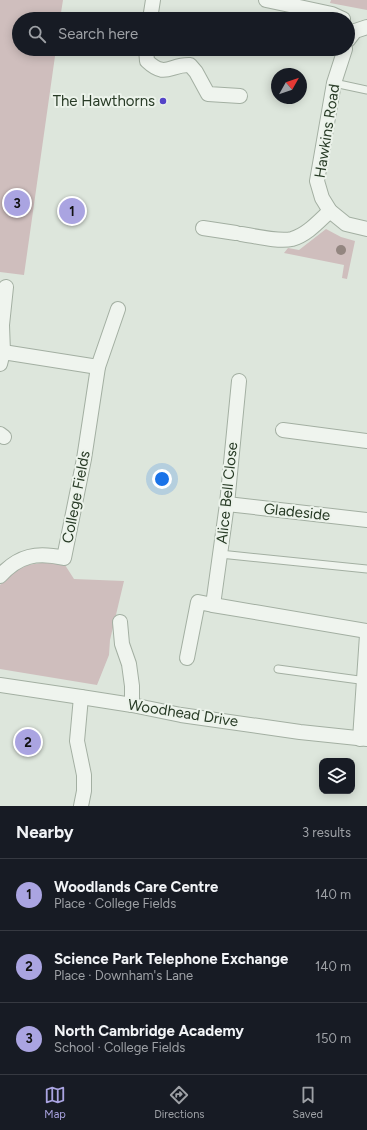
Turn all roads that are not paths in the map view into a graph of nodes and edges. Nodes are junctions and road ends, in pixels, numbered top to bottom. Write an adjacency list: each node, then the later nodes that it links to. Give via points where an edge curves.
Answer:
1 (153, 0): 3 (street)
2 (274, 1): 4 (street)
3 (151, 12)
4 (323, 12)
5 (147, 56): 9 (street, via 147,61 155,68 167,70 190,65 208,94)
6 (342, 56): 7 (street, Hawkins Road)
7 (334, 83): 8 (lane); 10 (street, Hawkins Road, via 317,181 322,198)
8 (367, 90)
9 (240, 96)
10 (330, 211): 11 (street, via 314,226 291,239); 12 (street, Hawkins Road, via 346,224)
11 (203, 228)
12 (367, 229)
13 (6, 287): 15 (street)
14 (118, 309): 16 (street, College Fields)
15 (1, 358): 16 (street)
16 (98, 367): 24 (street, College Fields, via 84,459 64,558 33,555 17,560)
17 (239, 380): 20 (street, Alice Bell Close)
18 (283, 430): 19 (street)
19 (367, 441)
20 (227, 504): 21 (street, Gladeside); 22 (street, Alice Bell Close)
21 (367, 520)
22 (220, 554): 23 (lane); 25 (street, Alice Bell Close)
23 (367, 569)
24 (0, 576)
25 (213, 605): 27 (street); 29 (street, via 198,602)
26 (120, 622): 34 (street, via 122,644 129,664)
27 (367, 632)
28 (367, 635): 31 (street)
29 (187, 658)
30 (278, 669): 31 (lane)
31 (366, 681): 35 (street)
32 (0, 685): 33 (street, Woodhead Drive)
33 (81, 697): 34 (street, Woodhead Drive); 36 (street, via 77,741 84,776)
34 (132, 705): 35 (street, Woodhead Drive, via 181,715)
35 (364, 739)
36 (81, 806)

